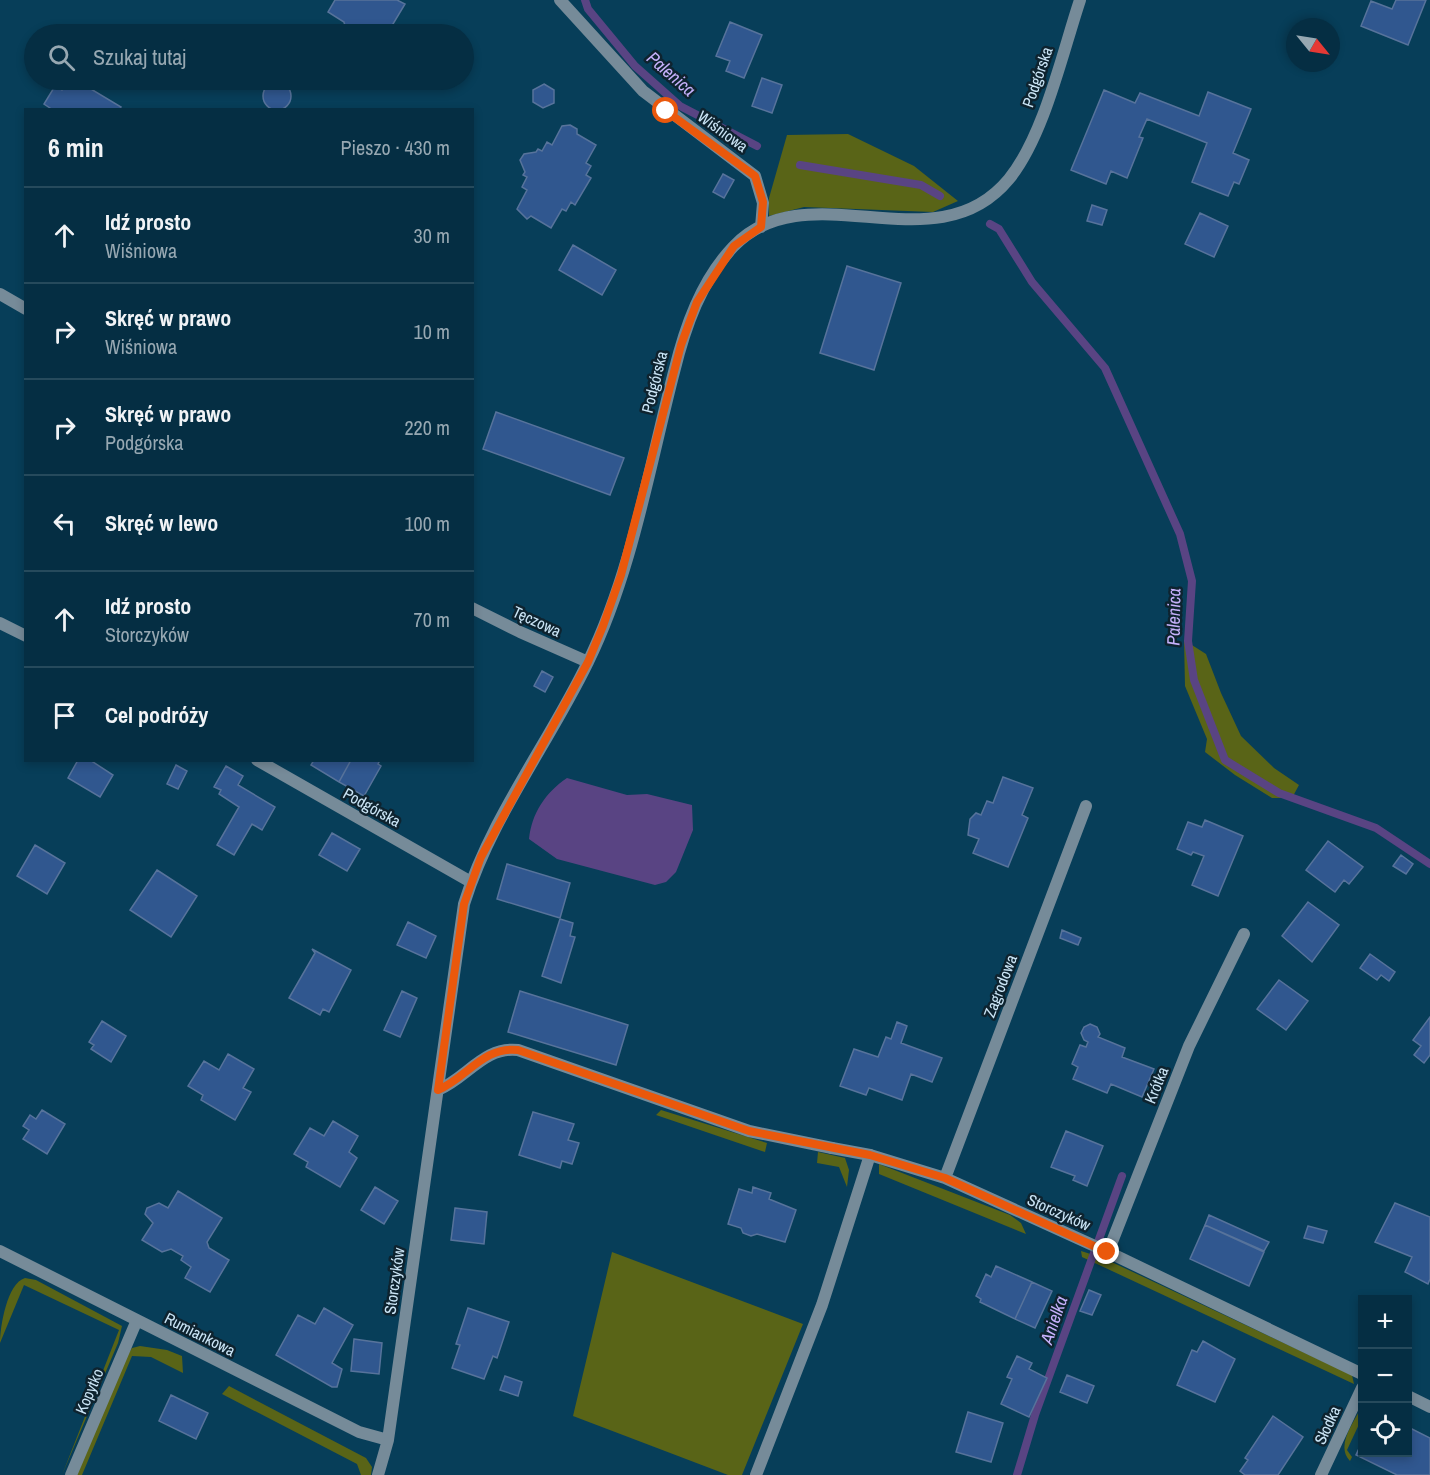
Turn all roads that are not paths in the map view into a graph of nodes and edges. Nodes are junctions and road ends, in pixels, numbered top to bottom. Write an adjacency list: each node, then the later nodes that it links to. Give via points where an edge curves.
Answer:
1 (560, 0): 3 (street, Wiśniowa, via 643,92 755,176 763,202)
2 (1080, 0): 3 (street, Podgórska, via 1027,152 994,195 962,213 933,220 809,213)
3 (761, 227): 9 (street, Podgórska, via 734,246 697,302 681,345 621,575)
4 (0, 294): 5 (street)
5 (24, 308)
6 (474, 609): 9 (street, Tęczowa)
7 (0, 623): 8 (street)
8 (24, 635)
9 (588, 662): 12 (street, Podgórska)
10 (261, 762): 12 (street, Podgórska)
11 (1086, 806): 16 (street, Zagrodowa)
12 (471, 882): 14 (street, Podgórska, via 464,904)
13 (1244, 934): 18 (street, Krótka, via 1189,1046)
14 (438, 1090): 15 (street, Storczyków, via 491,1054 518,1050 749,1131); 24 (street, Storczyków)
15 (870, 1155): 16 (street, Storczyków); 27 (street, via 822,1305)
16 (945, 1178): 18 (street, Storczyków)
17 (0, 1251): 19 (street, Rumiankowa)
18 (1107, 1252): 20 (street, Storczyków)
19 (138, 1320): 24 (street, Rumiankowa, via 359,1432); 25 (street, Kopytko)
20 (1358, 1372)
21 (1358, 1396): 28 (street, Słodka)
22 (1412, 1398): 23 (street)
23 (1430, 1407)
24 (388, 1440): 26 (street, Storczyków)
25 (71, 1475)
26 (378, 1475)
27 (756, 1475)
28 (1321, 1475)

